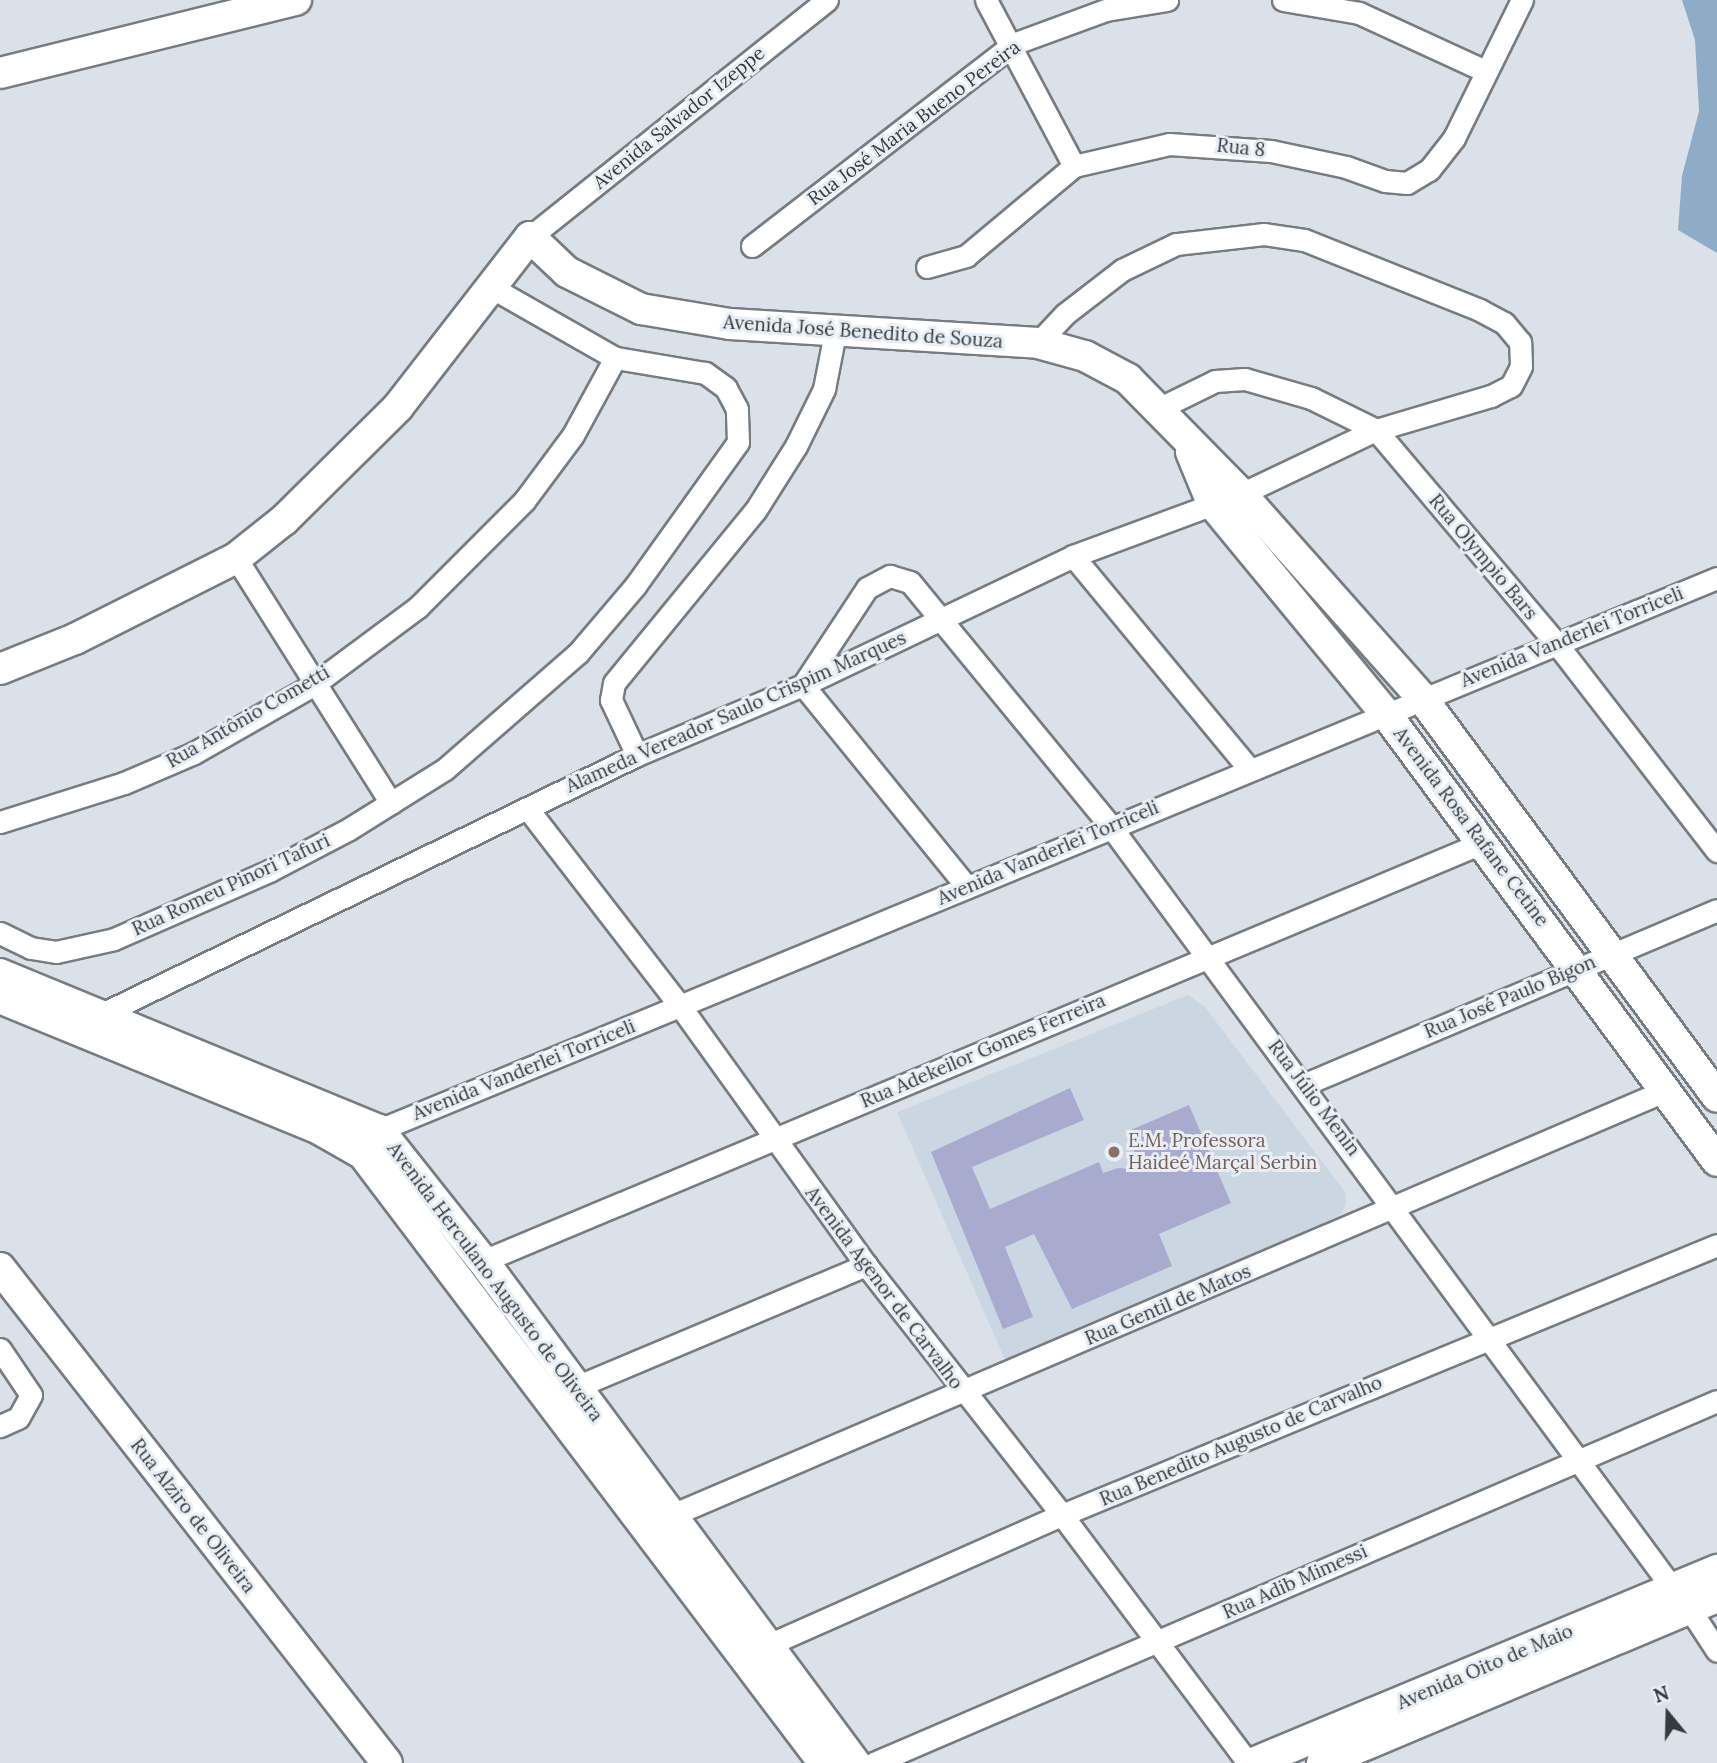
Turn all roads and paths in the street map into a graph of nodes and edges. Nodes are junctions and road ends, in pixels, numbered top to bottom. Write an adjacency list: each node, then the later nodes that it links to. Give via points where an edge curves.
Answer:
1 (296, 0): 9 (street)
2 (827, 0): 11 (street, Avenida Salvador Izeppe)
3 (986, 0): 7 (street)
4 (1167, 0): 7 (street, Rua José Maria Bueno Pereira, via 1106,10)
5 (1283, 0): 8 (street, via 1359,13)
6 (1522, 0): 8 (street)
7 (1013, 44): 10 (street); 12 (street, Rua José Maria Bueno Pereira)
8 (1485, 71): 10 (street, Rua 8, via 1454,138 1429,170 1407,183 1229,145 1169,144)
9 (0, 73)
10 (1074, 166): 13 (street, Rua 8, via 965,256)
11 (530, 237): 14 (street); 15 (street, Avenida José Benedito de Souza, via 567,272 641,309 730,324)
12 (752, 246)
13 (927, 267)
14 (489, 286): 17 (street, Rua Romeu Pinori Tafuri); 24 (street, via 398,407 331,478)
15 (835, 333): 16 (street, Avenida José Benedito de Souza); 33 (street, via 824,389 796,446 755,511 614,683 611,700)
16 (1038, 343): 18 (street, Avenida José Benedito de Souza, via 1110,367); 19 (street, Alameda Vereador Saulo Crispim Marques, via 1094,289 1132,265 1176,244 1264,234 1304,240 1454,299 1504,323 1520,342 1521,366 1511,386 1455,408)
17 (615, 358): 29 (street, Rua Antônio Cometti, via 573,435 524,501 418,607); 35 (street, Rua Romeu Pinori Tafuri, via 705,373 726,387 737,409 738,442 643,576 578,653 445,769)
18 (1160, 408): 19 (street, via 1216,381 1245,379 1311,398); 20 (street, Avenida José Benedito de Souza)
19 (1376, 430): 21 (street, Alameda Vereador Saulo Crispim Marques); 27 (street, Rua Olympio Bars)
20 (1186, 440): 21 (street, Avenida José Benedito de Souza); 22 (street, Avenida José Benedito de Souza)
21 (1241, 494): 22 (street, Alameda Vereador Saulo Crispim Marques); 31 (street, Avenida Rosa Rafane Cetine)
22 (1212, 503): 23 (street, Alameda Vereador Saulo Crispim Marques); 32 (street, Avenida Rosa Rafane Cetine)
23 (1073, 556): 26 (street, Alameda Vereador Saulo Crispim Marques); 34 (street)
24 (236, 558): 28 (street, via 75,639); 29 (street)
25 (1717, 578): 27 (street, Avenida Vanderlei Torriceli)
26 (940, 618): 30 (street, Alameda Vereador Saulo Crispim Marques); 30 (street, Rua Júlio Menin, via 910,582 890,576 877,580); 38 (street, Rua Júlio Menin)
27 (1556, 643): 31 (street, Avenida Vanderlei Torriceli); 40 (street, Rua Olympio Bars)
28 (0, 668)
29 (313, 685): 35 (street); 37 (street, Rua Antônio Cometti, via 194,753 124,783)
30 (803, 685): 33 (street, Alameda Vereador Saulo Crispim Marques); 41 (street)
31 (1422, 698): 32 (street, Avenida Vanderlei Torriceli); 44 (street, Avenida Rosa Rafane Cetine)
32 (1386, 713): 34 (street, Avenida Vanderlei Torriceli); 39 (street, Avenida Rosa Rafane Cetine)
33 (637, 755): 36 (street, Alameda Vereador Saulo Crispim Marques)
34 (1249, 769): 38 (street, Avenida Vanderlei Torriceli)
35 (391, 803): 43 (street, Rua Romeu Pinori Tafuri, via 271,870 114,939 56,952)
36 (527, 808): 49 (street, Avenida Agenor de Carvalho); 50 (street, Alameda Vereador Saulo Crispim Marques)
37 (0, 822)
38 (1111, 827): 41 (street, Avenida Vanderlei Torriceli); 45 (street, Rua Júlio Menin)
39 (1484, 842): 45 (street, Rua Adekeilor Gomes Ferreira); 46 (street, Avenida Rosa Rafane Cetine)
40 (1717, 851)
41 (967, 887): 49 (street, Avenida Vanderlei Torriceli)
42 (1717, 910): 44 (street, Rua José Paulo Bigon)
43 (0, 933)
44 (1612, 955): 46 (street, Rua José Paulo Bigon); 53 (street, Avenida Rosa Rafane Cetine)
45 (1208, 956): 51 (street, Rua Júlio Menin); 55 (street, Rua Adekeilor Gomes Ferreira)
46 (1576, 969): 51 (street, Rua José Paulo Bigon); 52 (street, Avenida Rosa Rafane Cetine)
47 (0, 974): 50 (street, Avenida Herculano Augusto de Oliveira)
48 (0, 998): 56 (street, Avenida Herculano Augusto de Oliveira)
49 (680, 1006): 54 (street, Avenida Vanderlei Torriceli); 55 (street, Avenida Agenor de Carvalho)
50 (104, 1013): 54 (street, Avenida Herculano Augusto de Oliveira)
51 (1303, 1084): 58 (street, Rua Júlio Menin)
52 (1664, 1091): 57 (street, Avenida Rosa Rafane Cetine); 58 (street, Rua Gentil de Matos)
53 (1717, 1097)
54 (379, 1129): 56 (street); 60 (street, Avenida Herculano Augusto de Oliveira)
55 (772, 1140): 60 (street, Rua Adekeilor Gomes Ferreira); 61 (street, Avenida Agenor de Carvalho)
56 (352, 1146): 79 (street, Avenida Herculano Augusto de Oliveira, via 378,1169 575,1439)
57 (1717, 1161)
58 (1395, 1209): 63 (street, Rua Júlio Menin); 66 (street, Rua Gentil de Matos)
59 (1717, 1245): 63 (street, Rua Benedito Augusto de Carvalho)
60 (482, 1261): 65 (street, Avenida Herculano Augusto de Oliveira)
61 (866, 1265): 65 (street); 66 (street, Avenida Agenor de Carvalho)
62 (0, 1268): 78 (street, Rua Alziro de Oliveira)
63 (1491, 1337): 69 (street, Rua Júlio Menin); 71 (street, Rua Benedito Augusto de Carvalho)
64 (0, 1349): 68 (street, via 31,1395 18,1418)
65 (576, 1387): 70 (street, Avenida Herculano Augusto de Oliveira)
66 (963, 1392): 70 (street, Rua Gentil de Matos); 71 (street, Avenida Agenor de Carvalho)
67 (1717, 1401): 69 (street, Rua Adib Mimessi)
68 (0, 1426)
69 (1577, 1458): 74 (street, Rua Júlio Menin); 75 (street, Rua Adib Mimessi)
70 (671, 1515): 76 (street, Avenida Herculano Augusto de Oliveira)
71 (1062, 1515): 75 (street, Avenida Agenor de Carvalho); 76 (street, Rua Benedito Augusto de Carvalho)
72 (1717, 1570): 74 (street, Avenida Oito de Maio)
73 (1717, 1597): 74 (street, Avenida Oito de Maio)
74 (1681, 1599): 77 (street, Rua Júlio Menin); 82 (street, Avenida Oito de Maio); 83 (street, Avenida Oito de Maio)
75 (1159, 1644): 81 (street, Rua Adib Mimessi); 82 (street, Avenida Agenor de Carvalho)
76 (768, 1646): 80 (street, Avenida Herculano Augusto de Oliveira)
77 (1717, 1651)
78 (387, 1763)
79 (824, 1763)
80 (855, 1763)
81 (874, 1763)
82 (1251, 1763)
83 (1322, 1763)

